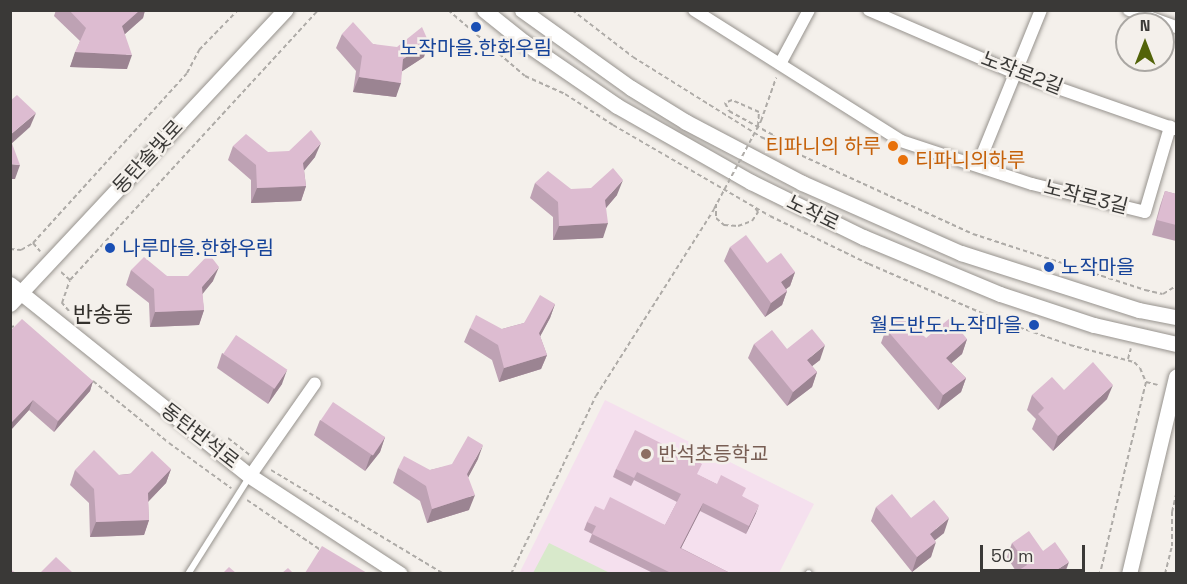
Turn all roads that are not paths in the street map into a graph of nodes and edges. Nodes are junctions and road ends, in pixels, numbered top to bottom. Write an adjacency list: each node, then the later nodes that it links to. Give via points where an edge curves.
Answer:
1 (285, 10): 14 (street, 동탄솔빛로)
2 (484, 10): 17 (street, 노작로, via 617,106 751,182 927,266)
3 (522, 10): 15 (street, 노작로, via 686,122 802,183 961,252)
4 (694, 10): 10 (street, 노작로3길)
5 (809, 10): 10 (street)
6 (869, 10): 11 (street, 노작로2길)
7 (1041, 10): 11 (street)
8 (1130, 10): 9 (street)
9 (1176, 27)
10 (780, 64): 13 (street, 노작로3길, via 901,141)
11 (1015, 73): 12 (street, 노작로2길); 13 (street)
12 (1173, 128): 13 (street, 노작로3길, via 1145,212 1032,184)
13 (978, 165)
14 (14, 294): 21 (street, 동탄반석로)
15 (1100, 298): 16 (street, 노작로); 17 (street, via 1108,313)
16 (1176, 318)
17 (1094, 325): 18 (street, 노작로)
18 (1176, 344)
19 (1176, 377): 24 (street)
20 (315, 383): 21 (street)
21 (250, 476): 22 (lane); 23 (street, 동탄반석로)
22 (188, 573)
23 (400, 573)
24 (1129, 573)

